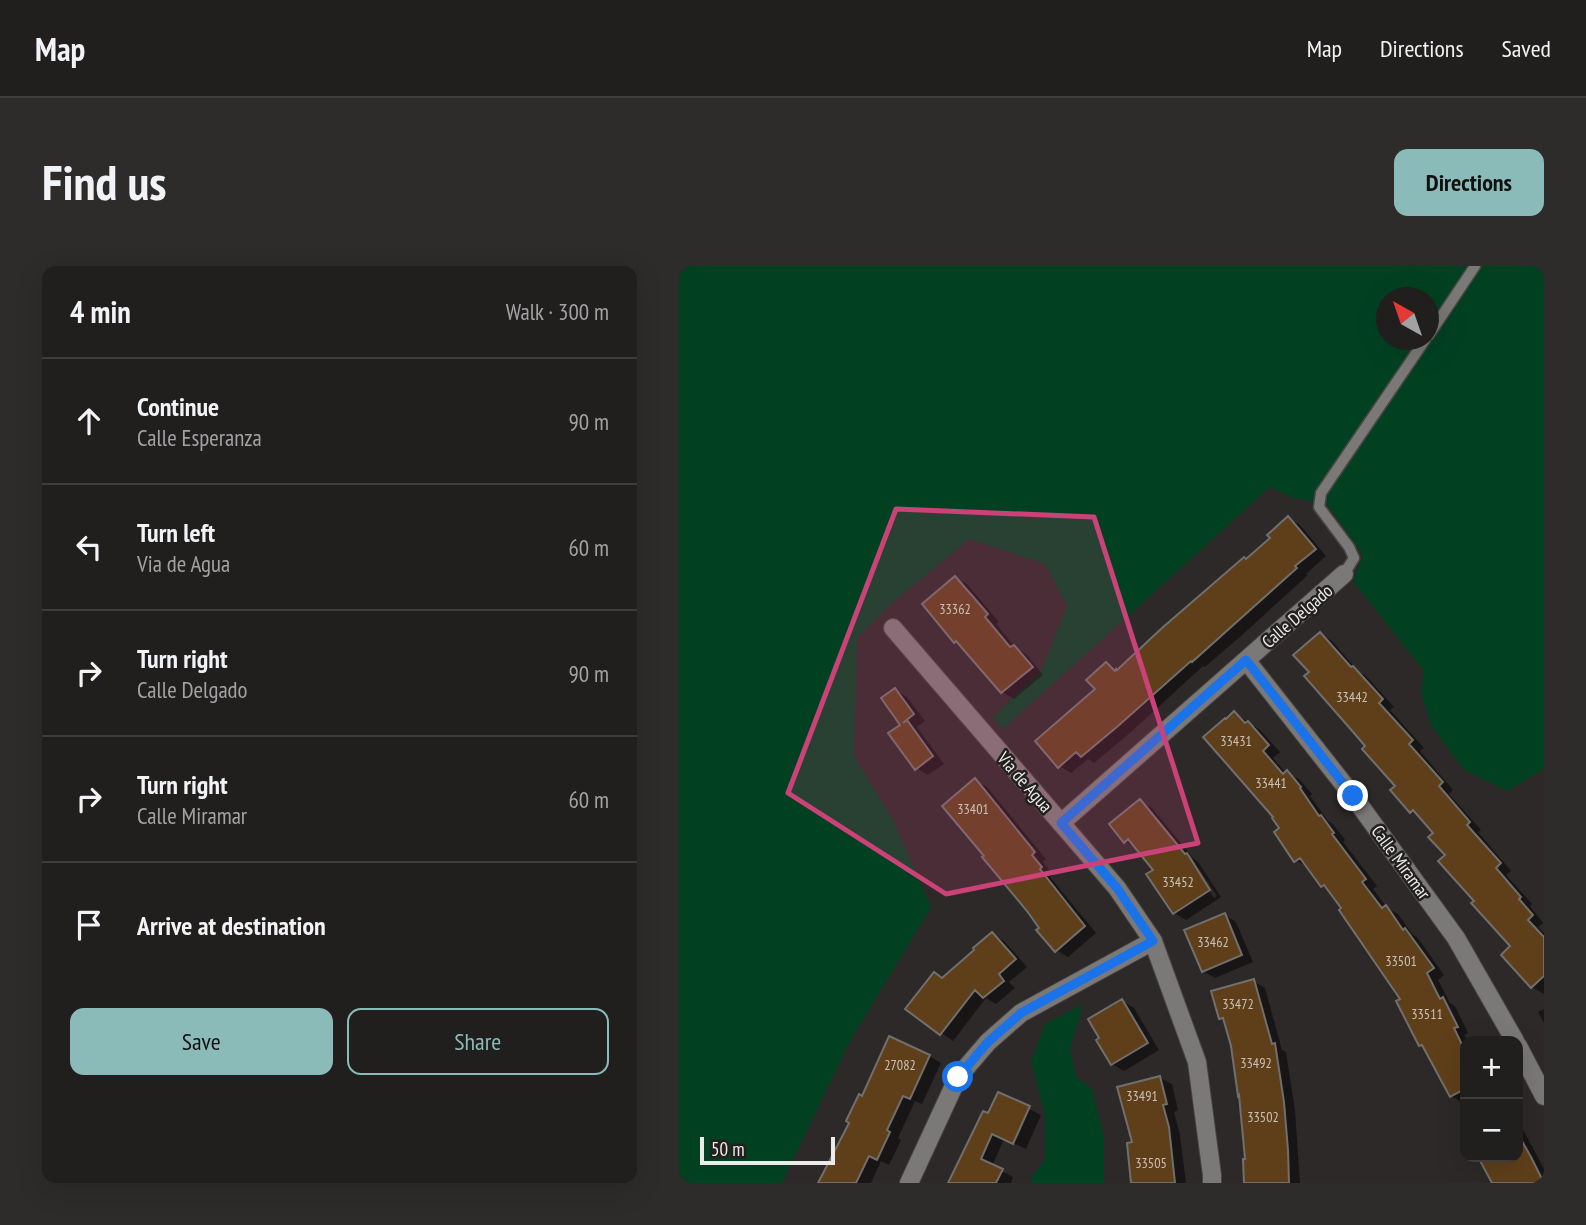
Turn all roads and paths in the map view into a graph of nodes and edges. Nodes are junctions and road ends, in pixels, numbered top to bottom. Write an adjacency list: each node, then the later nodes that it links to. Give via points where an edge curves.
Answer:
1 (1475, 266): 2 (lane)
2 (1439, 320)
3 (1418, 350): 4 (lane, via 1321,493 1319,507 1354,558)
4 (1344, 574): 6 (street, Calle Delgado)
5 (893, 628): 7 (street, Via de Agua)
6 (1246, 660): 7 (street, Calle Delgado); 9 (street, Calle Miramar, via 1456,938)
7 (1061, 823): 8 (street, Via de Agua, via 1117,888)
8 (1153, 941): 12 (street, via 1021,1013 988,1042 958,1077); 13 (street, Via de Agua, via 1197,1062)
9 (1512, 1036)
10 (1523, 1056): 11 (street)
11 (1544, 1096)
12 (909, 1183)
13 (1212, 1183)

